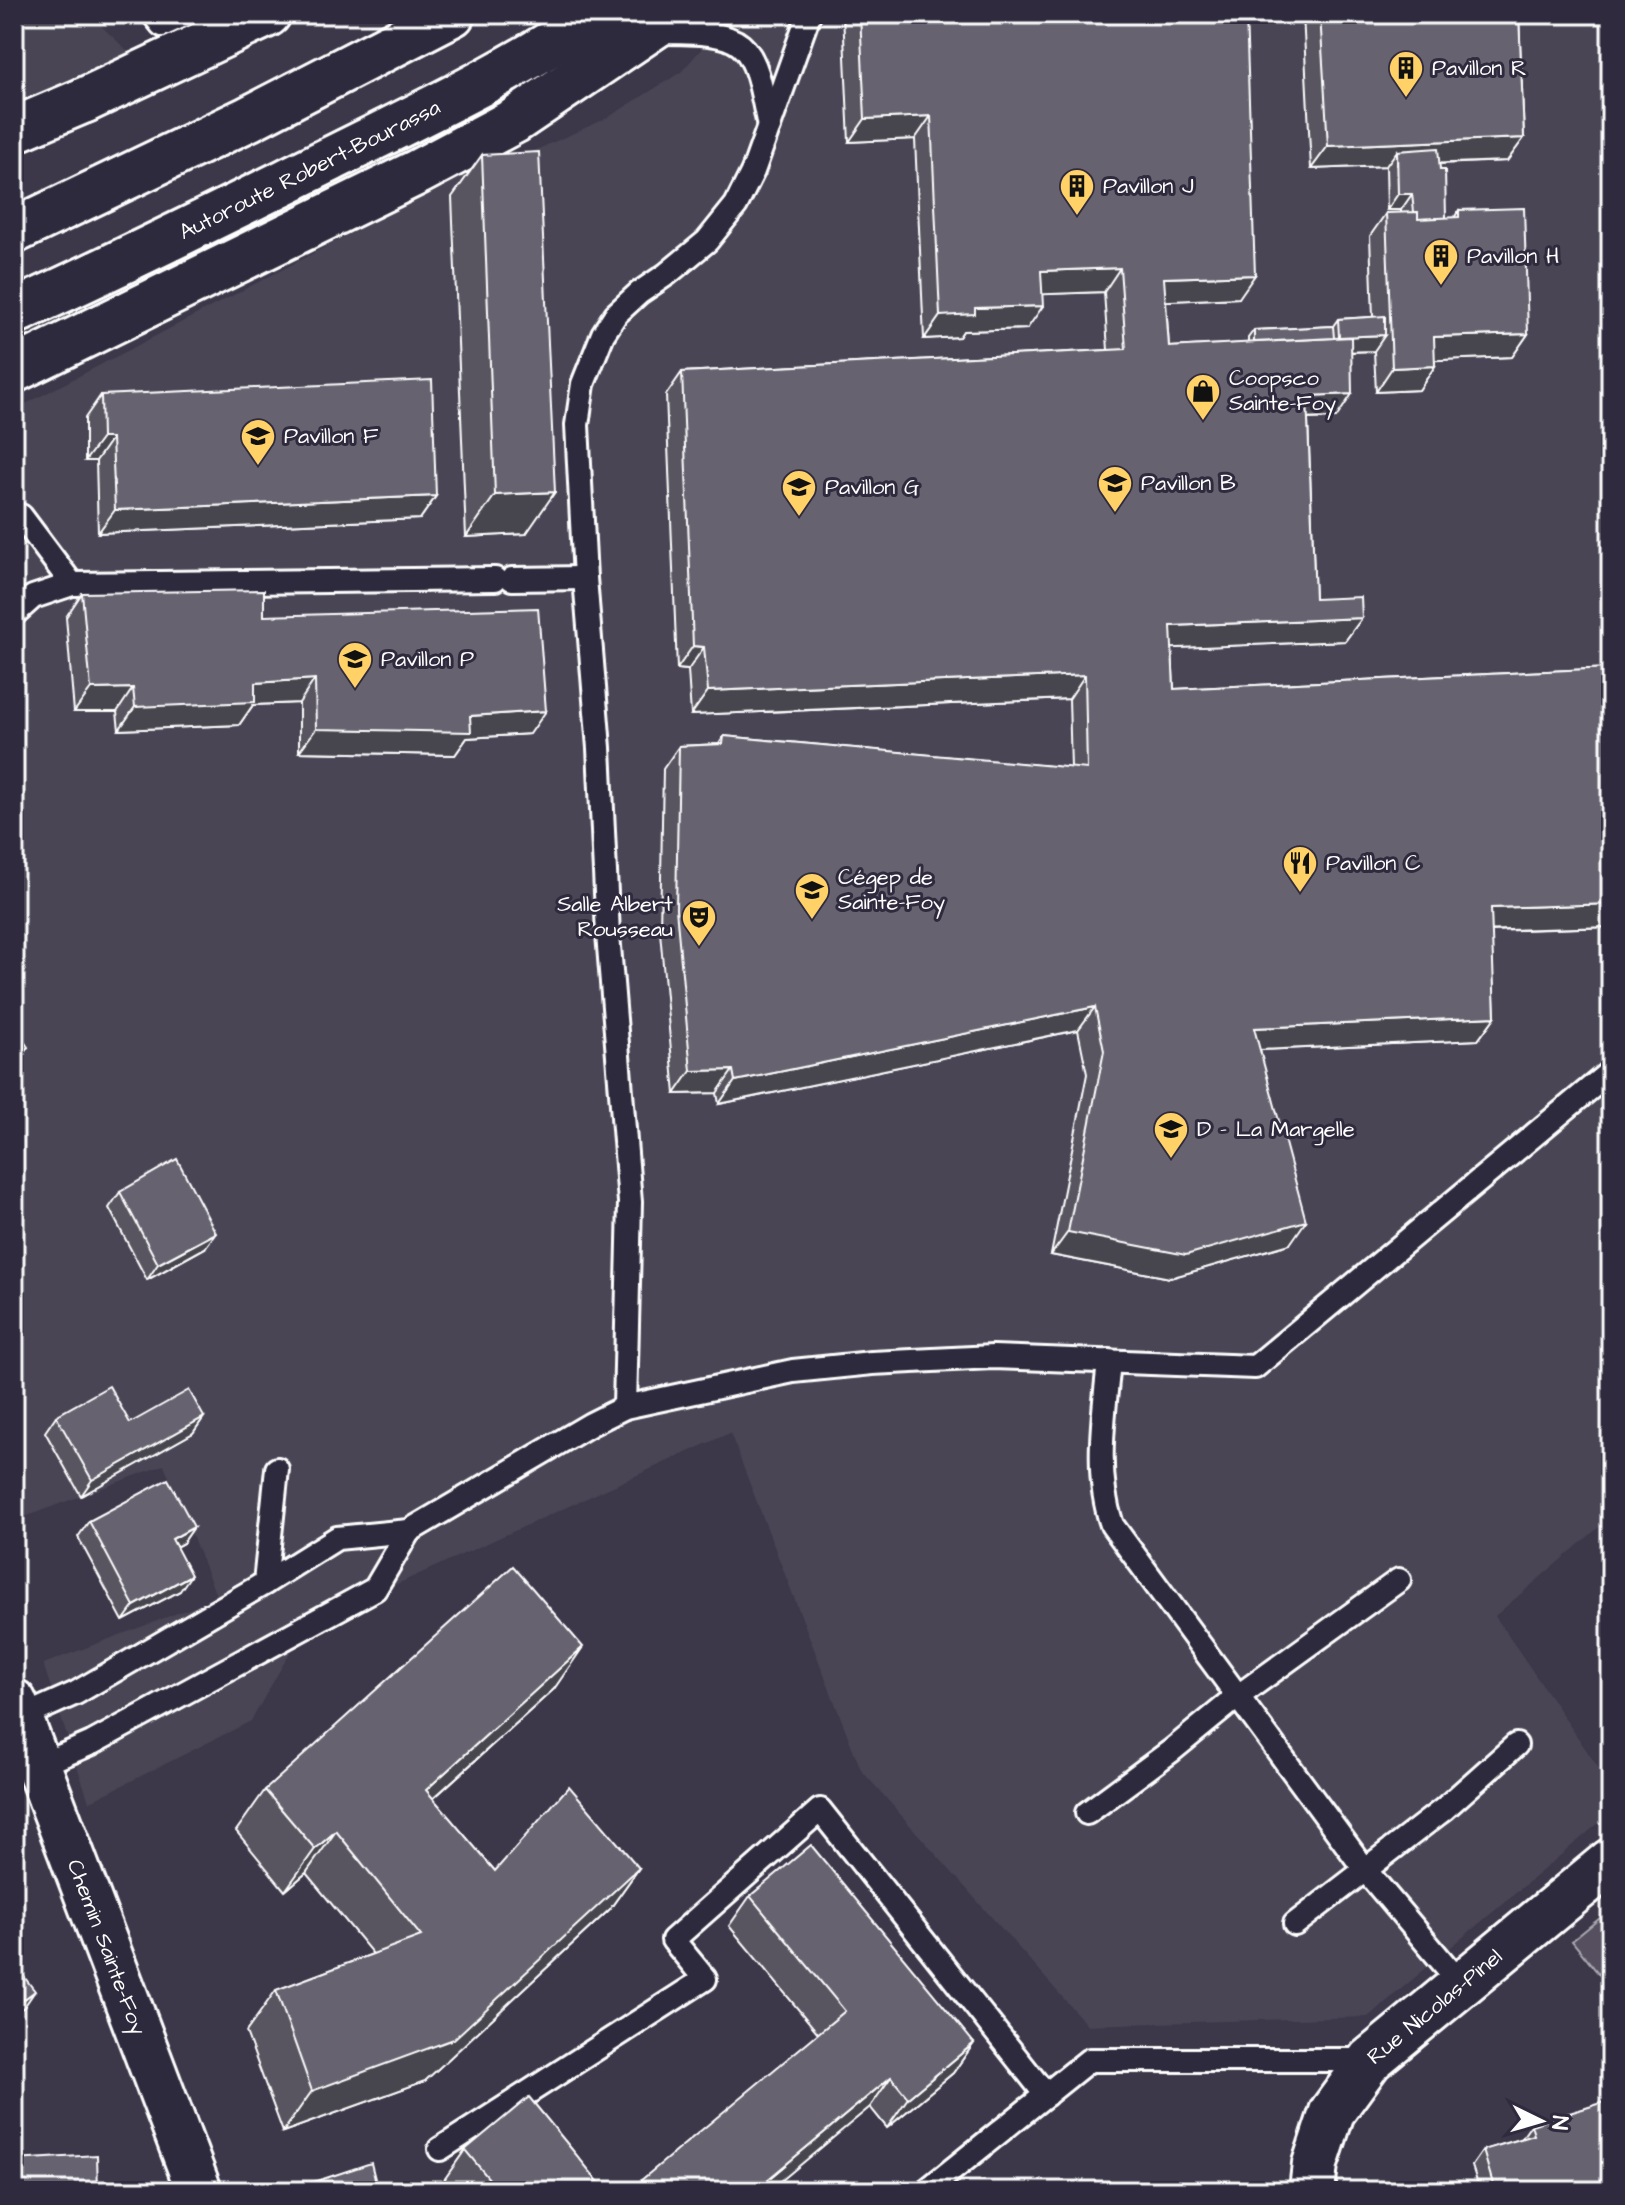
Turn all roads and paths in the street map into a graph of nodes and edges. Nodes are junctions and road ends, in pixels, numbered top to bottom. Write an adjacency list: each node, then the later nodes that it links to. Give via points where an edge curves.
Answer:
1 (153, 14): 2 (lane, via 162,25)
2 (186, 14)
3 (268, 14): 9 (main road)
4 (452, 14): 10 (main road)
5 (597, 14): 11 (main road, Autoroute Robert-Bourassa, via 418,116)
6 (809, 14): 8 (lane)
7 (659, 23): 8 (lane, via 732,38 749,52); 12 (main road, via 514,121)
8 (769, 129): 14 (lane, via 736,205 707,241 616,314 593,357 577,425)
9 (14, 130)
10 (14, 231)
11 (14, 312)
12 (14, 370)
13 (21, 516): 15 (lane)
14 (585, 578): 15 (lane); 19 (lane, via 630,1202)
15 (72, 584): 16 (lane, via 33,597)
16 (14, 614)
17 (1611, 1071): 18 (lane, via 1255,1367)
18 (1109, 1361): 19 (lane, via 993,1357 856,1365 793,1371); 24 (lane, via 1104,1504 1112,1525)
19 (625, 1407): 21 (lane)
20 (277, 1469): 23 (lane)
21 (409, 1531): 23 (lane, via 337,1538); 27 (lane, via 375,1589 92,1743)
22 (1399, 1580): 24 (lane)
23 (265, 1583): 25 (lane, via 76,1693)
24 (1237, 1697): 28 (lane); 30 (lane)
25 (17, 1710): 27 (main road, Chemin Sainte-Foy)
26 (1516, 1745): 30 (lane)
27 (38, 1766): 36 (main road, Chemin Sainte-Foy)
28 (1087, 1813)
29 (1611, 1861): 32 (main road, Rue Nicolas-Pinel)
30 (1366, 1871): 31 (lane); 32 (lane)
31 (1295, 1924)
32 (1461, 1984): 33 (main road, Rue Nicolas-Pinel)
33 (1370, 2060): 34 (lane, via 1089,2060); 38 (main road, Rue Nicolas-Pinel, via 1332,2112)
34 (1046, 2095): 35 (lane, via 820,1810 673,1940 705,1979); 37 (lane)
35 (440, 2149)
36 (199, 2191)
37 (926, 2191)
38 (1312, 2191)

